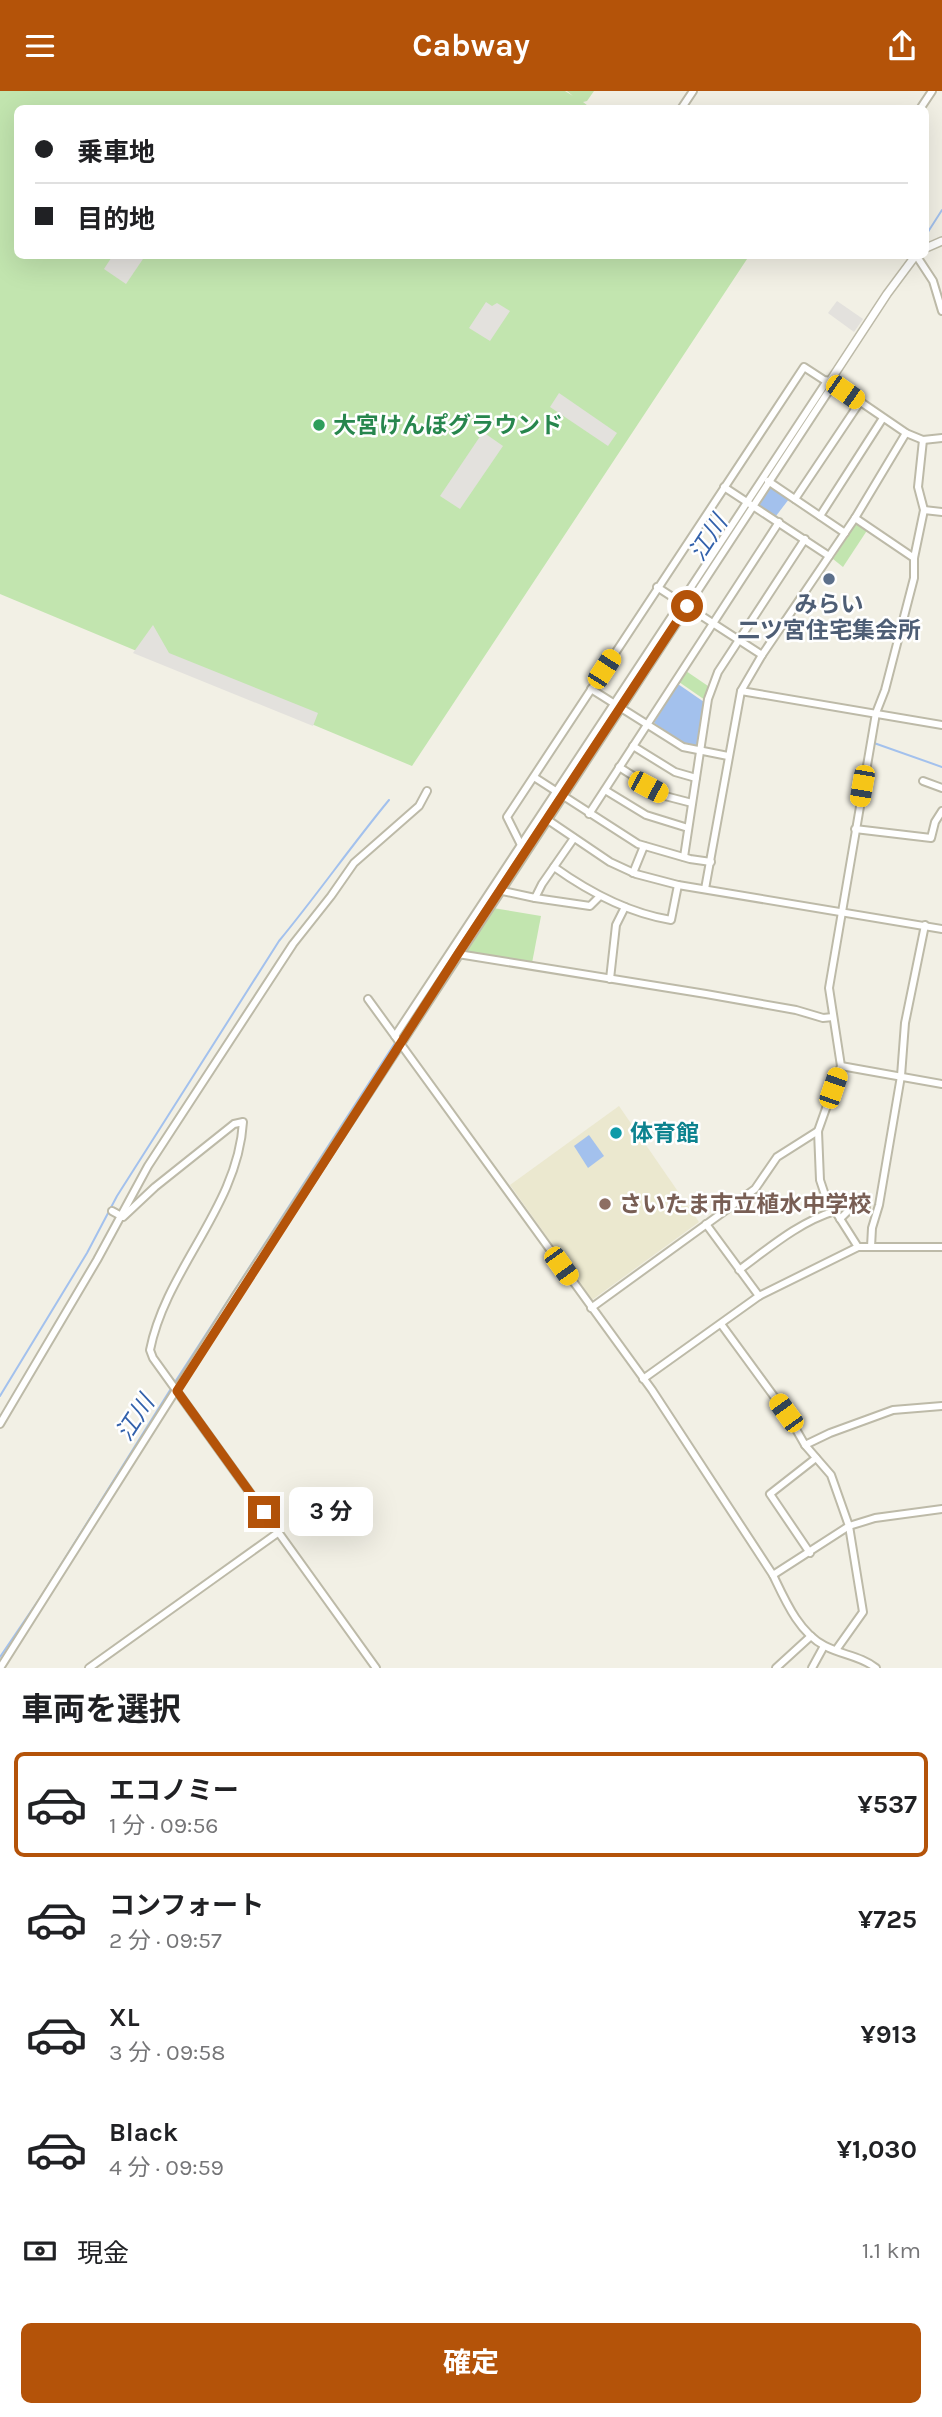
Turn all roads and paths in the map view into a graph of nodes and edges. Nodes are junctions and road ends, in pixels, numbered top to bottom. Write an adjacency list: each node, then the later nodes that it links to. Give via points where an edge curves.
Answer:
1 (913, 259): 4 (street)
2 (919, 259): 3 (street, via 933,281)
3 (942, 311)
4 (828, 381): 5 (street); 10 (street, via 830,389); 11 (street, via 804,367)
5 (860, 402): 6 (street); 12 (street)
6 (883, 418): 7 (street); 16 (street)
7 (906, 433): 9 (street); 17 (street)
8 (942, 438): 9 (street)
9 (923, 440): 14 (street, via 918,487)
10 (766, 480): 12 (street); 13 (street)
11 (724, 487): 13 (street); 23 (street)
12 (795, 499): 16 (street)
13 (750, 503): 18 (street); 24 (street)
14 (924, 510): 15 (street); 22 (street)
15 (942, 512)
16 (820, 516): 19 (street)
17 (855, 518): 19 (street); 22 (street)
18 (779, 522): 20 (street); 25 (street)
19 (845, 533): 21 (street)
20 (805, 539): 21 (street); 26 (street)
21 (830, 556): 27 (street)
22 (914, 558): 31 (street, via 906,612)
23 (657, 587): 24 (street); 28 (street)
24 (683, 604): 25 (street); 30 (street)
25 (713, 624): 26 (street); 32 (street)
26 (739, 640): 27 (street); 35 (street, via 718,672 708,699)
27 (762, 655): 29 (street)
28 (591, 689): 30 (street); 38 (street)
29 (741, 691): 31 (street); 36 (street)
30 (617, 706): 32 (street); 44 (street)
31 (876, 713): 33 (street); 50 (street)
32 (647, 725): 34 (street); 35 (street, via 683,747)
33 (942, 725)
34 (633, 746): 37 (street); 39 (street, via 675,772)
35 (700, 750): 36 (street); 39 (street)
36 (728, 755): 55 (street)
37 (619, 767): 42 (street); 45 (street, via 665,796)
38 (534, 777): 44 (street); 52 (street, via 507,817)
39 (696, 778): 45 (street)
40 (923, 781): 41 (street)
41 (942, 788)
42 (605, 790): 47 (street); 49 (street, via 646,815)
43 (427, 791): 79 (street, via 419,806 354,863 299,935)
44 (559, 794): 47 (street); 48 (street)
45 (692, 803): 49 (street)
46 (942, 811): 50 (street, via 931,838)
47 (589, 814): 53 (street)
48 (544, 817): 51 (street); 52 (street); 59 (street)
49 (688, 828): 54 (street)
50 (855, 829): 64 (street)
51 (574, 838): 56 (street); 57 (street)
52 (521, 845): 59 (street)
53 (644, 846): 54 (street); 57 (street)
54 (684, 857): 55 (street)
55 (711, 862): 60 (street)
56 (554, 867): 61 (street); 62 (street)
57 (633, 873): 58 (street)
58 (678, 885): 60 (street); 63 (street, via 671,920)
59 (497, 889): 62 (street); 67 (street); 71 (street)
60 (705, 889): 64 (street)
61 (600, 896): 62 (street, via 590,906); 63 (street)
62 (536, 898)
63 (625, 907): 68 (street, via 616,925)
64 (840, 913): 65 (street); 70 (street, via 829,988)
65 (925, 925): 66 (street); 73 (street, via 905,1023)
66 (942, 929)
67 (458, 954): 68 (street); 71 (street)
68 (610, 979): 70 (street)
69 (368, 999): 71 (street)
70 (833, 1017): 72 (street)
71 (398, 1040): 87 (street); 90 (street)
72 (841, 1066): 73 (street); 75 (street)
73 (901, 1076): 74 (street); 83 (street)
74 (942, 1084)
75 (818, 1131): 77 (street, via 820,1180); 81 (street, via 778,1157 755,1189)
76 (866, 1208): 80 (street, via 853,1206)
77 (835, 1211): 80 (street); 85 (street, via 789,1234)
78 (112, 1212): 79 (street)
79 (120, 1215): 90 (street, via 234,1124 243,1122 231,1176 151,1342 153,1358); 92 (street)
80 (840, 1219): 82 (street)
81 (706, 1224): 85 (street); 87 (street)
82 (858, 1247): 83 (street); 86 (street)
83 (871, 1247): 84 (street)
84 (942, 1247)
85 (739, 1270): 86 (street)
86 (759, 1296): 88 (street)
87 (591, 1308): 89 (street)
88 (721, 1324): 89 (street); 93 (street)
89 (643, 1379): 99 (street)
90 (176, 1390): 97 (street); 103 (street)
91 (942, 1406): 93 (street, via 893,1410)
92 (0, 1424)
93 (805, 1445): 94 (street)
94 (816, 1458): 96 (street, via 831,1475); 98 (street, via 771,1494)
95 (942, 1509): 96 (street)
96 (849, 1526): 98 (street); 102 (street, via 863,1612)
97 (279, 1532): 104 (street); 105 (street)
98 (810, 1553): 99 (street)
99 (773, 1575): 100 (street)
100 (811, 1636): 101 (street); 106 (street)
101 (824, 1646): 102 (street); 107 (street)
102 (836, 1650): 108 (street)
103 (0, 1668)
104 (89, 1668)
105 (376, 1668)
106 (776, 1668)
107 (812, 1668)
108 (876, 1668)

